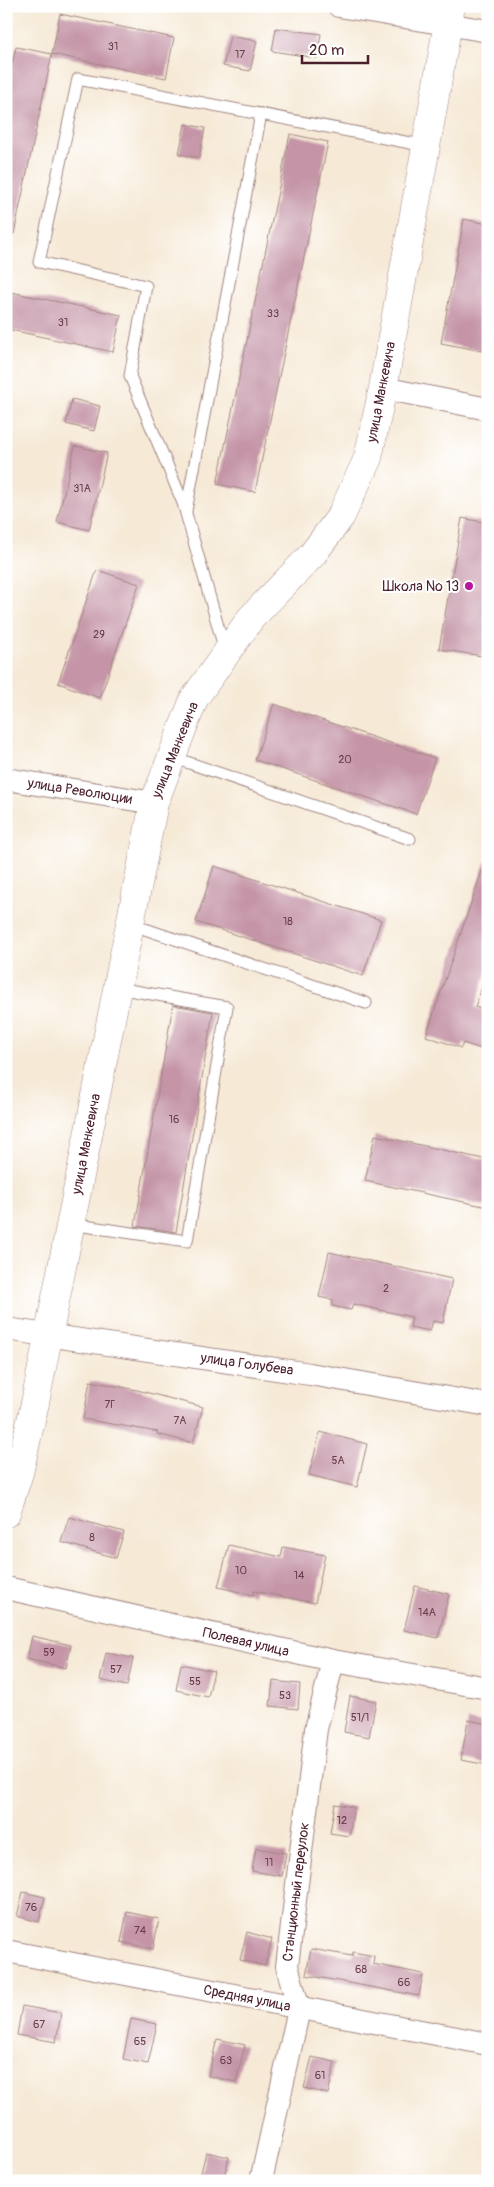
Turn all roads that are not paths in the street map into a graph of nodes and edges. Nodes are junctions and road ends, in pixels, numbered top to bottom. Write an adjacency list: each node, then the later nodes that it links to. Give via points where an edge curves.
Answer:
1 (339, 6): 2 (street)
2 (449, 15): 3 (street); 5 (street, улица Манкевича)
3 (488, 31)
4 (261, 114): 5 (lane); 8 (lane); 8 (lane, via 78,79 39,262 146,286 130,376)
5 (426, 146): 6 (street, улица Манкевича)
6 (383, 388): 7 (street); 9 (street, улица Манкевича, via 368,458 341,516 312,555 251,618)
7 (488, 409)
8 (186, 513): 9 (lane)
9 (226, 654): 10 (street, улица Манкевича, via 194,699)
10 (172, 756): 12 (street, улица Манкевича); 13 (lane)
11 (6, 779): 12 (street, улица Революции)
12 (154, 802): 14 (street, улица Манкевича)
13 (410, 839)
14 (130, 924): 15 (street, улица Манкевича); 16 (lane)
15 (117, 988): 17 (street, улица Манкевича); 17 (lane, via 227,1007 187,1241)
16 (366, 1004)
17 (70, 1224): 19 (street, улица Манкевича)
18 (6, 1329): 19 (street, улица Голубева)
19 (48, 1334): 20 (street, улица Голубева); 21 (street, улица Манкевича, via 19,1473)
20 (488, 1405)
21 (6, 1513)
22 (6, 1588): 23 (street, Полевая улица)
23 (333, 1662): 24 (street, Полевая улица); 26 (street, Станционный переулок, via 316,1729 287,1966)
24 (488, 1688)
25 (6, 1951): 26 (street, Средняя улица)
26 (299, 2009): 27 (street, Средняя улица); 28 (street, Станционный переулок)
27 (488, 2044)
28 (261, 2181)

